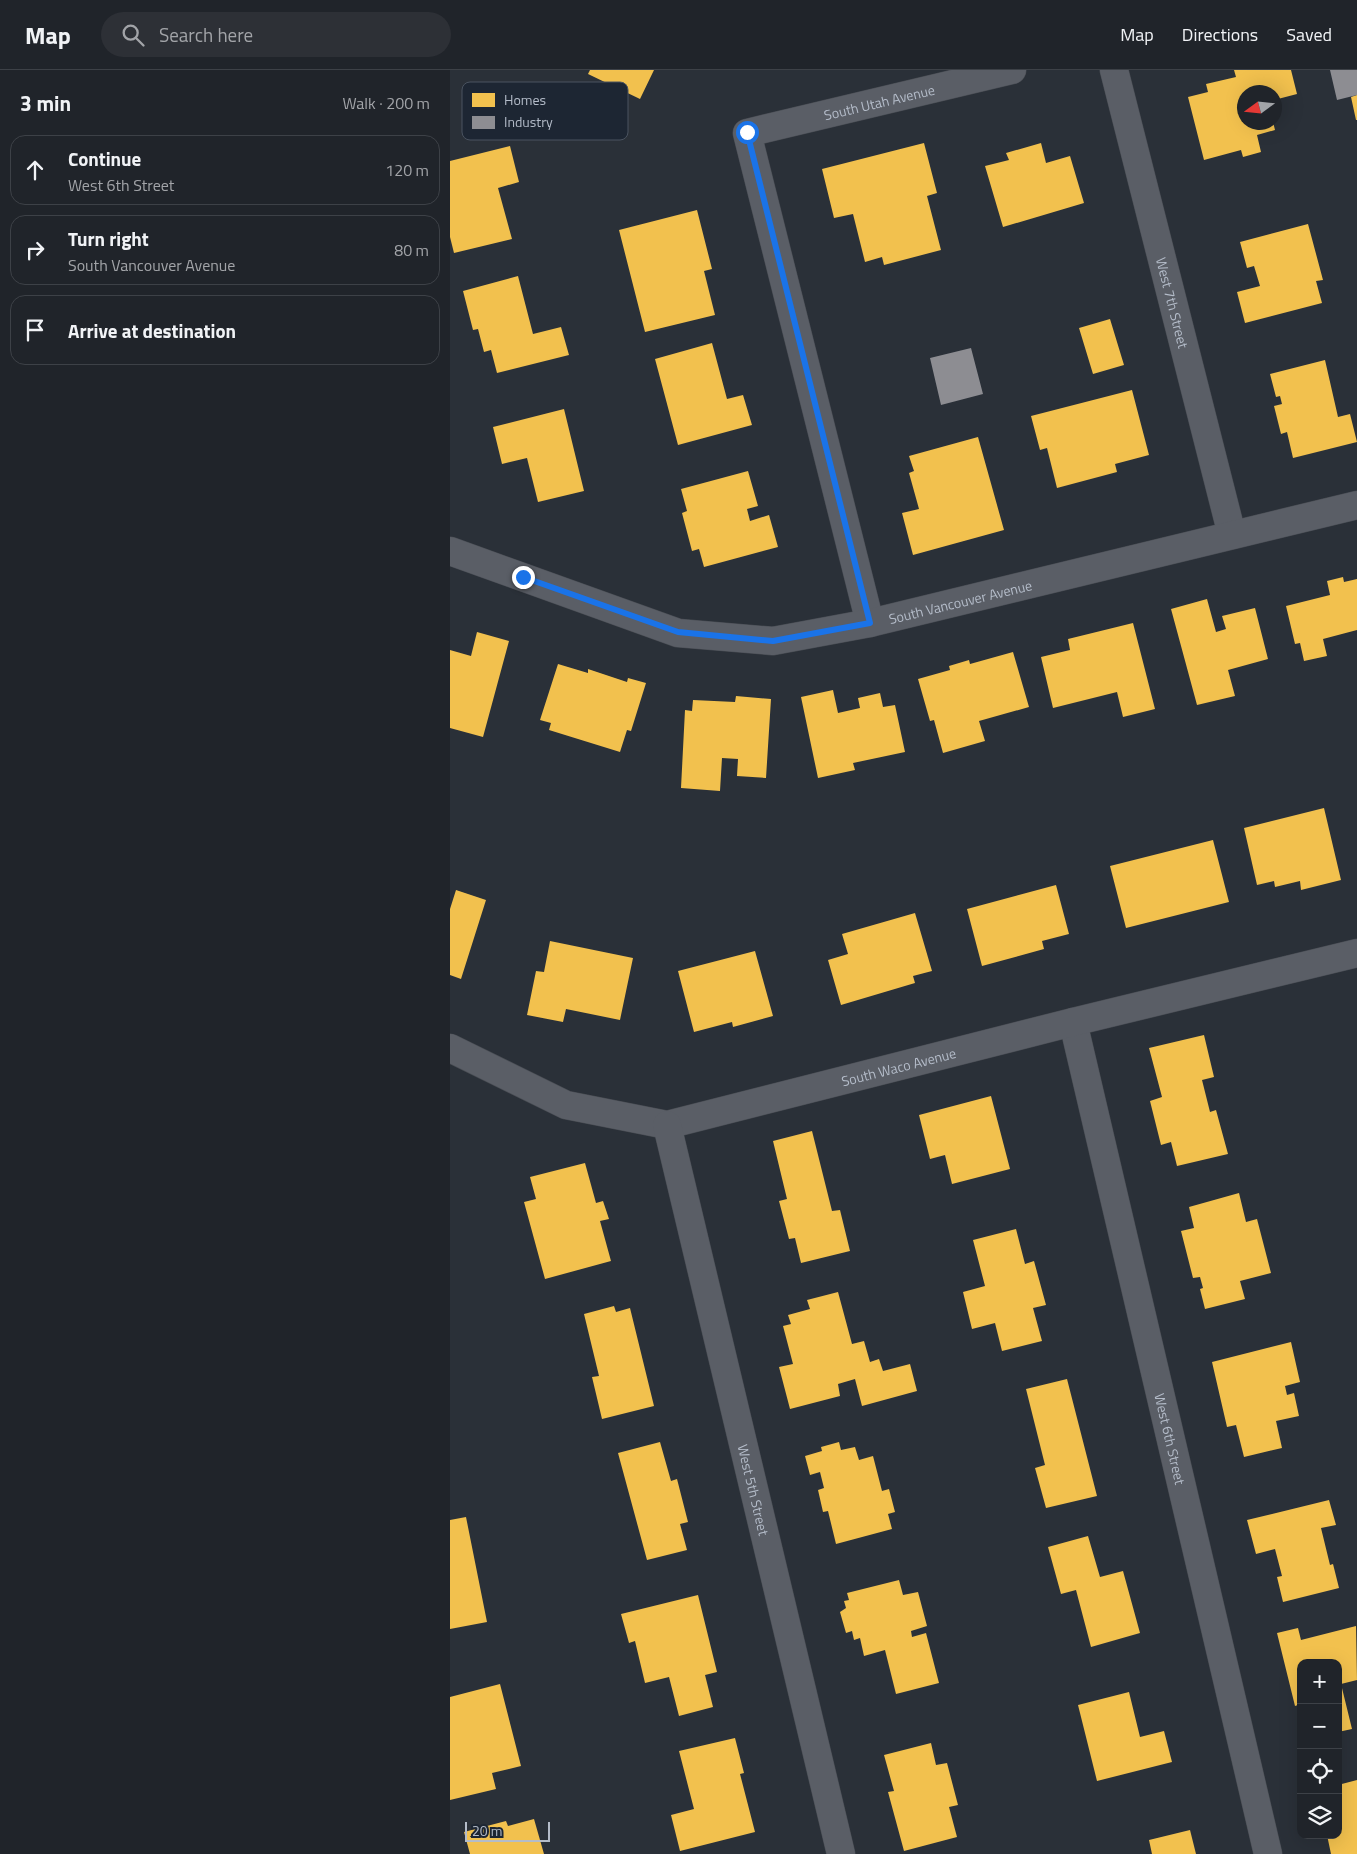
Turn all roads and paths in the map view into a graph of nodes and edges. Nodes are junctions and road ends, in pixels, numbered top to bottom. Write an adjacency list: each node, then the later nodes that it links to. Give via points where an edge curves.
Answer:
1 (1012, 70): 6 (street, South Utah Avenue, via 747,132)
2 (1114, 70): 4 (street, West 7th Street)
3 (1357, 505): 4 (street, South Vancouver Avenue)
4 (1232, 535): 6 (street, South Vancouver Avenue)
5 (450, 551): 6 (street, South Vancouver Avenue, via 678,632 773,641)
6 (870, 623)
7 (1357, 953): 8 (street, South Waco Avenue)
8 (1073, 1022): 10 (street, South Waco Avenue); 12 (street, West 6th Street)
9 (450, 1048): 10 (street, South Waco Avenue, via 566,1105)
10 (667, 1125): 11 (street, West 5th Street)
11 (841, 1854)
12 (1268, 1854)

